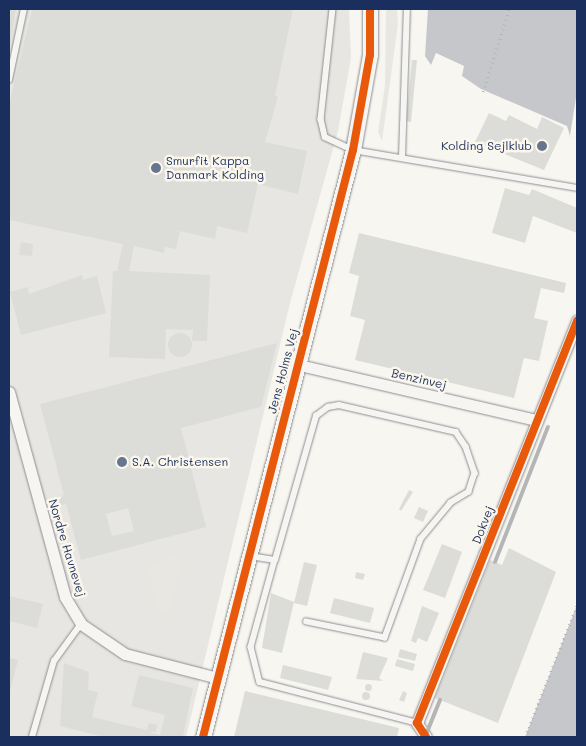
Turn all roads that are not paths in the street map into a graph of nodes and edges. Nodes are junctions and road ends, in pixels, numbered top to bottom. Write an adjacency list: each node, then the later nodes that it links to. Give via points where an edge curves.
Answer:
1 (24, 9): 5 (lane)
2 (333, 9): 6 (lane, via 321,118 325,137)
3 (370, 9): 6 (main road, Jens Holms Vej, via 370,55)
4 (407, 9): 7 (lane)
5 (9, 80)
6 (353, 150): 7 (lane); 10 (main road, Jens Holms Vej)
7 (402, 157): 8 (lane)
8 (577, 188)
9 (577, 321): 12 (street, Dokvej)
10 (295, 364): 12 (street, Benzinvej); 13 (main road, Jens Holms Vej)
11 (9, 392): 16 (street, Nordre Havnevej, via 65,597)
12 (536, 420): 18 (street, Dokvej)
13 (248, 555): 14 (lane); 17 (main road, Jens Holms Vej)
14 (275, 560): 15 (lane, via 316,416 328,407 339,405 456,432 466,447 475,473 469,492 451,503 421,539 385,638); 18 (lane, via 251,647 260,682)
15 (307, 622)
16 (81, 624): 17 (street, Nordre Havnevej, via 125,654); 19 (lane, via 54,660)
17 (218, 678): 20 (main road, Jens Holms Vej)
18 (417, 723): 21 (street)
19 (32, 737)
20 (203, 737)
21 (426, 737)

